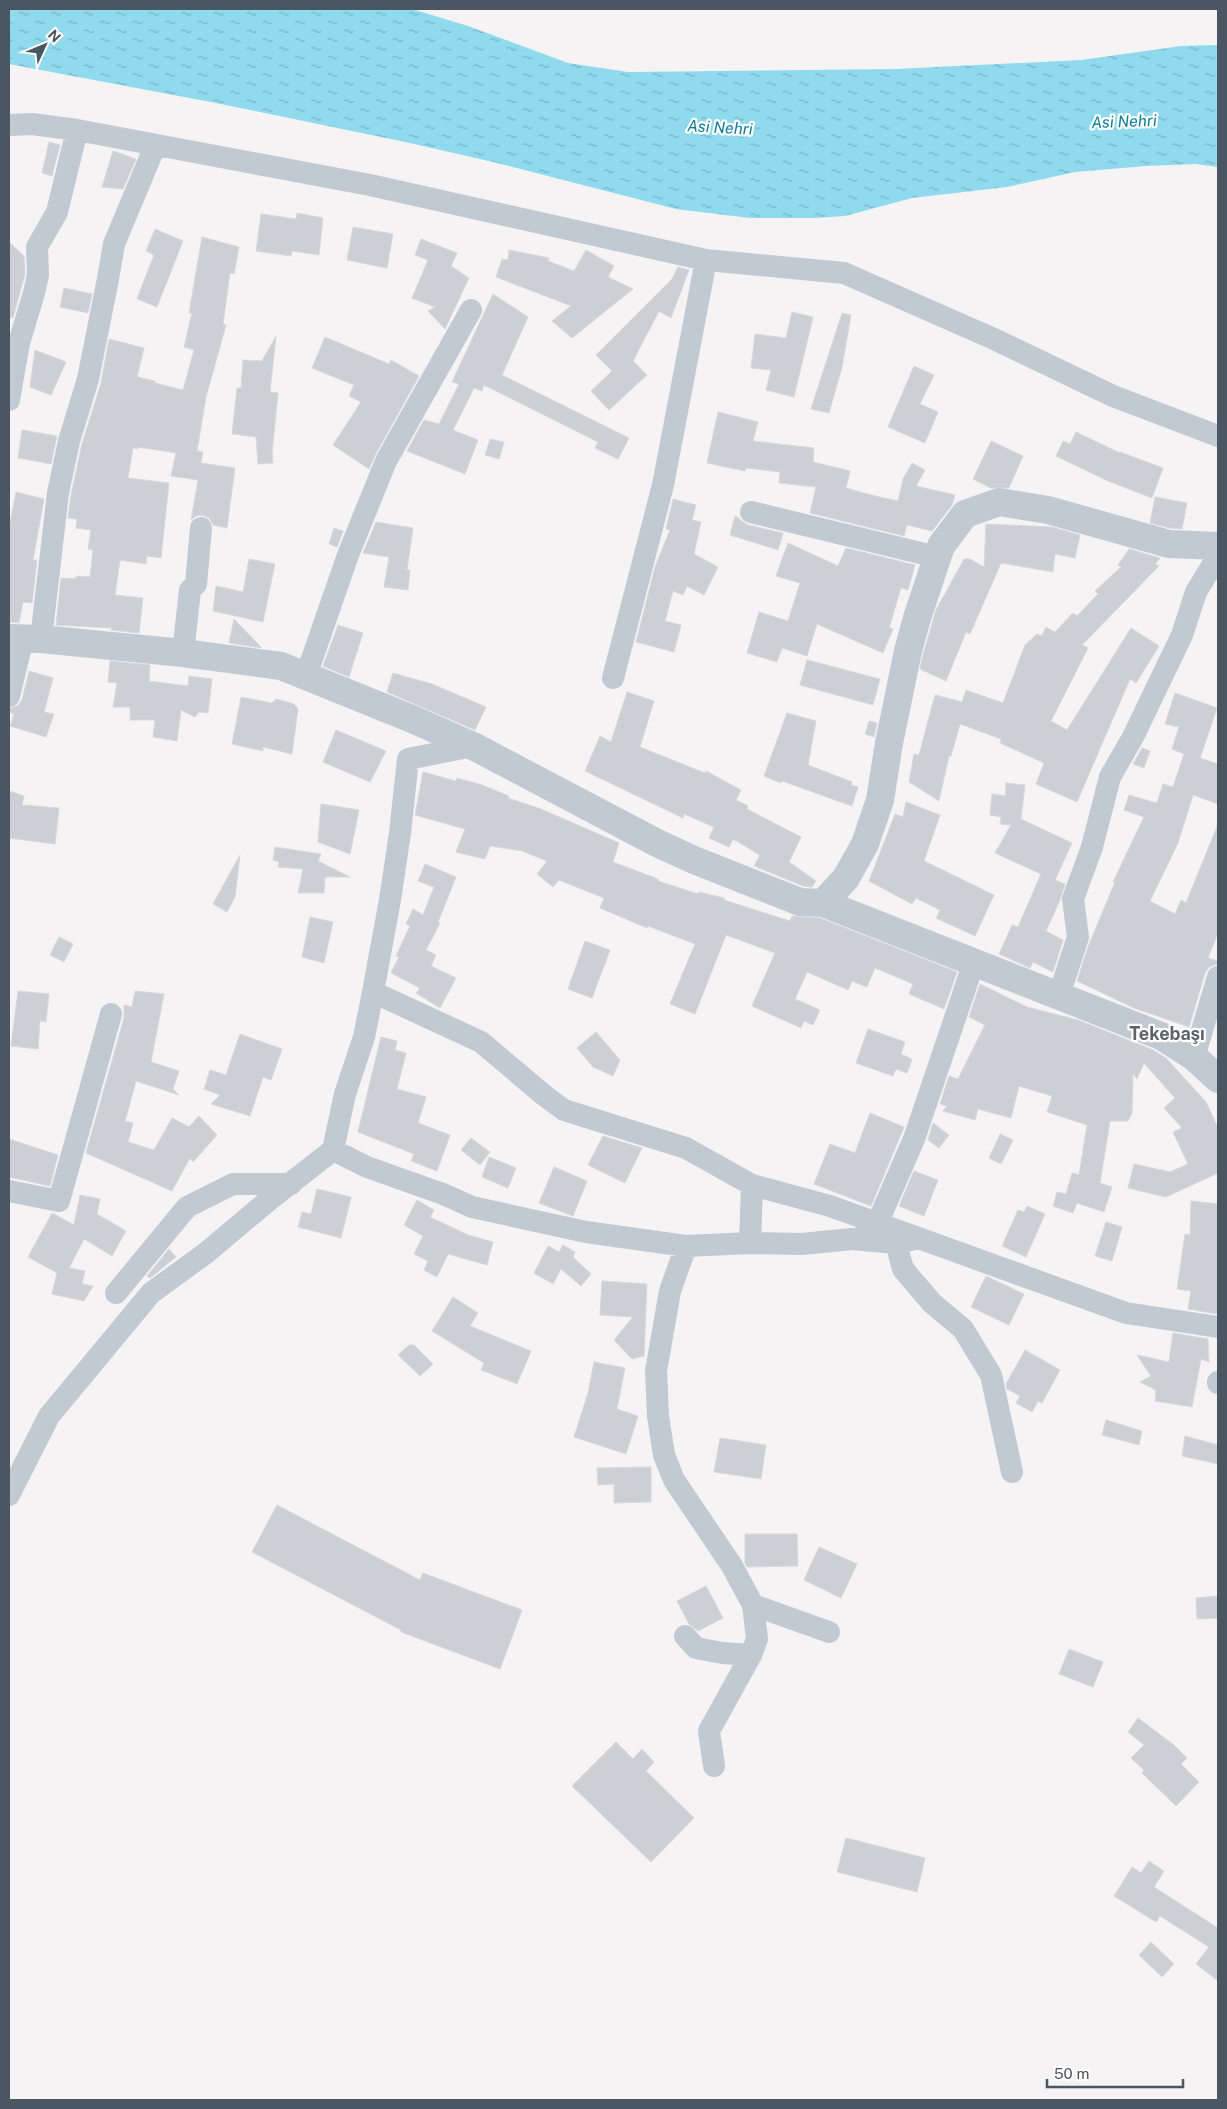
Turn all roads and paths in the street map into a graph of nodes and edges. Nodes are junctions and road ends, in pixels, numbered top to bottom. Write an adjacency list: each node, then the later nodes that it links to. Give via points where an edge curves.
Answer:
1 (9, 125): 2 (street, via 32,124)
2 (77, 130): 3 (street); 6 (street, via 57,212 37,246 38,275 19,343)
3 (155, 146): 4 (street, via 370,185); 13 (street, via 114,244 88,379 69,441)
4 (706, 260): 7 (street, via 844,274 994,339 1113,396); 16 (street, via 663,486)
5 (470, 310): 15 (street, via 386,461 348,555)
6 (9, 400)
7 (1218, 436)
8 (751, 512): 12 (street)
9 (202, 528): 14 (street, via 196,584 190,590)
10 (1218, 546): 12 (street, via 1169,544 1048,510 999,502 965,514 940,546)
11 (1218, 556): 23 (street, via 1196,592 1182,635 1110,777 1092,847 1073,898 1078,937)
12 (937, 557): 19 (street, via 908,651 880,800 864,844 846,878)
13 (24, 639): 14 (street); 17 (street)
14 (183, 653): 15 (street, via 282,666)
15 (306, 676): 18 (street)
16 (613, 678)
17 (9, 696)
18 (473, 746): 19 (street, via 694,860 800,902); 22 (street, via 408,760 392,890)
19 (823, 903): 20 (street)
20 (974, 962): 23 (street); 31 (street, via 914,1139)
21 (1218, 977): 25 (street)
22 (373, 992): 27 (street, via 364,1037 345,1094); 29 (street, via 480,1042 564,1110 686,1148)
23 (1059, 995): 25 (street, via 1161,1036)
24 (112, 1014): 30 (street, via 59,1201)
25 (1194, 1057): 26 (street)
26 (1218, 1080)
27 (334, 1150): 28 (street); 35 (street, via 367,1167 472,1207 586,1232)
28 (291, 1184): 36 (street, via 233,1184 187,1207); 39 (street, via 206,1254 151,1293 49,1416)
29 (752, 1185): 31 (street, via 830,1206); 34 (street)
30 (9, 1191)
31 (877, 1224): 32 (street); 33 (street)
32 (852, 1239): 33 (street); 34 (street, via 802,1244)
33 (906, 1241): 37 (street, via 1126,1313); 38 (street, via 903,1269 932,1303 963,1330 991,1374)
34 (750, 1243): 35 (street)
35 (686, 1246): 40 (street, via 670,1291 656,1371 664,1454 674,1480 732,1566)
36 (116, 1293)
37 (1218, 1327)
38 (1012, 1472)
39 (9, 1495)
40 (753, 1605): 41 (street); 43 (street, via 757,1639)
41 (829, 1632)
42 (685, 1636): 43 (street, via 696,1648 722,1654)
43 (751, 1655): 44 (street, via 709,1731)
44 (714, 1766)

